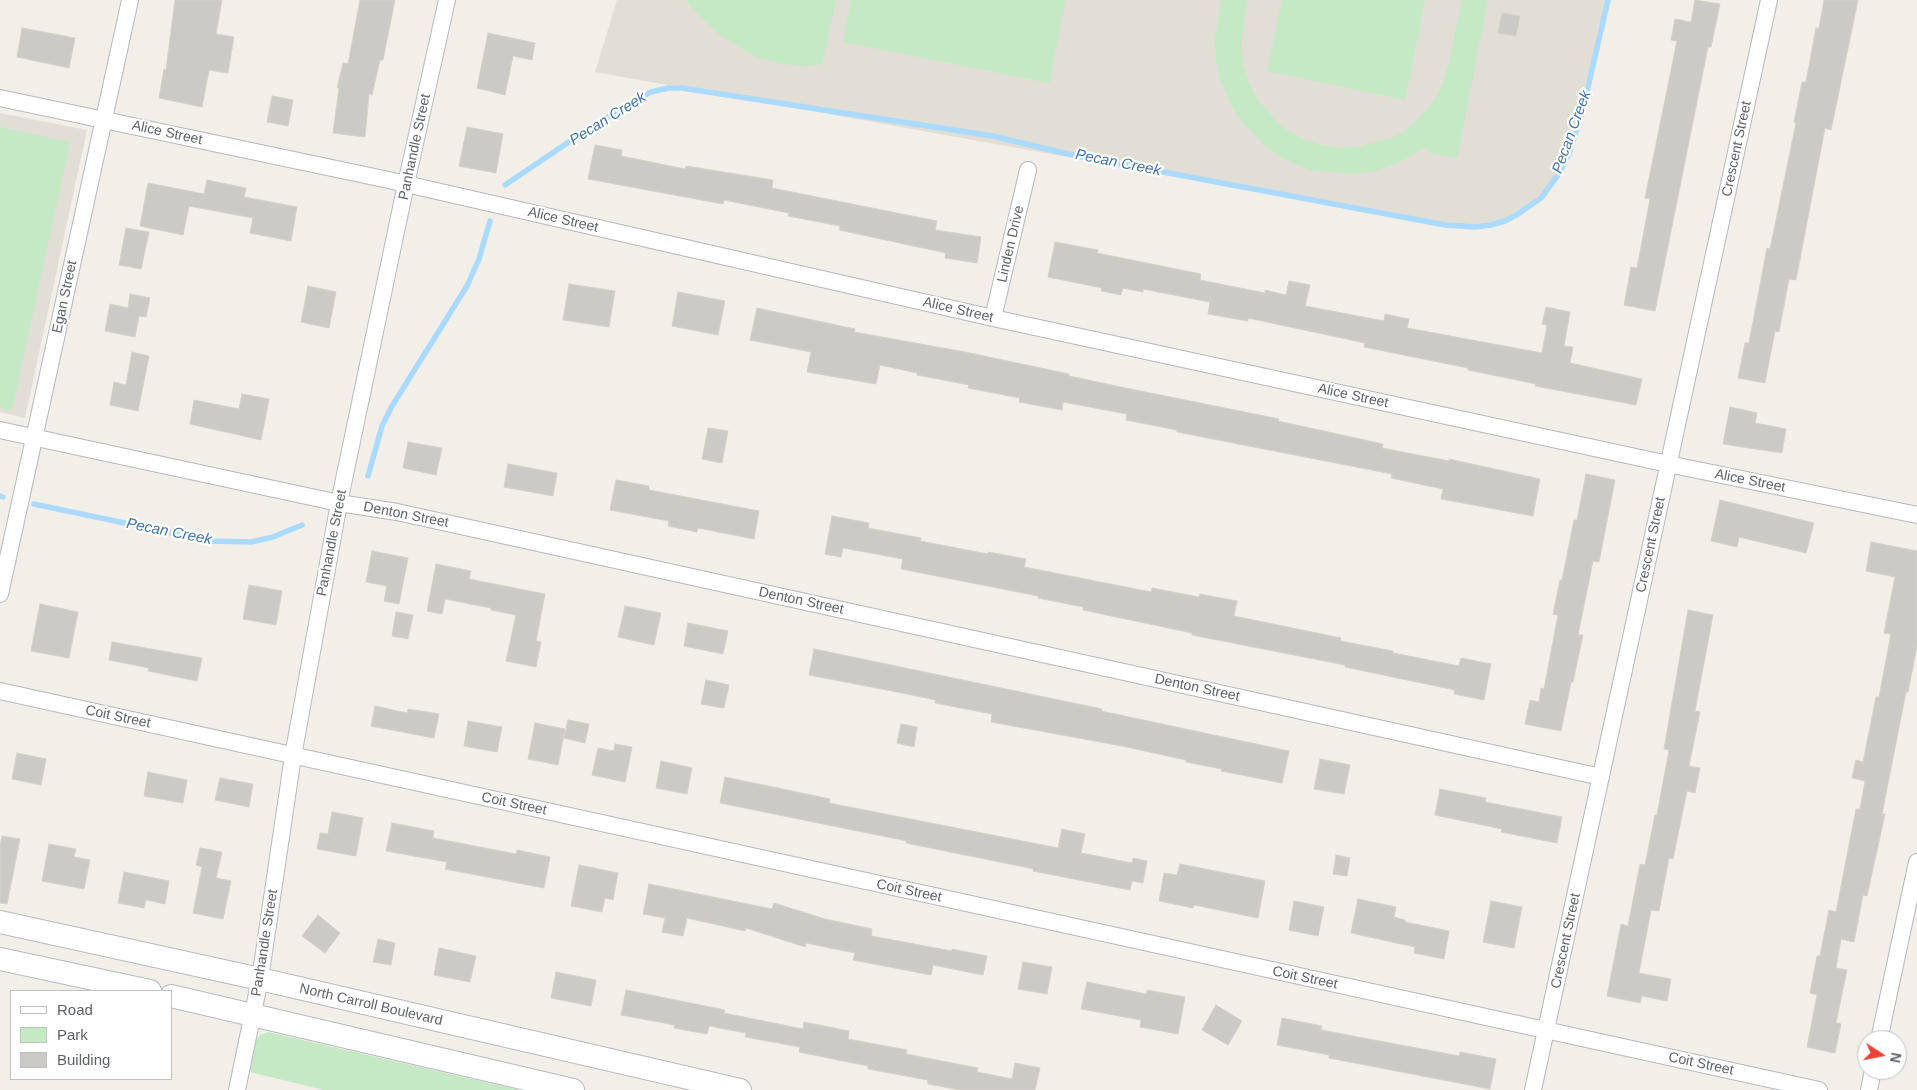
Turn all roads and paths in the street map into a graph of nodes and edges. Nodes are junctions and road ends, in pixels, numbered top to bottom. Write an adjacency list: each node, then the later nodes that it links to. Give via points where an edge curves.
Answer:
1 (130, 0): 5 (street, Egan Street)
2 (447, 0): 7 (street, Panhandle Street)
3 (1769, 0): 11 (street, Crescent Street)
4 (0, 98): 5 (street, Alice Street)
5 (103, 119): 7 (street, Alice Street); 10 (street, Egan Street)
6 (1028, 170): 8 (street, Linden Drive)
7 (406, 184): 8 (street, Alice Street); 12 (street, Panhandle Street)
8 (994, 318): 11 (street, Alice Street)
9 (0, 430): 10 (street, Denton Street)
10 (34, 438): 12 (street, Denton Street); 14 (street, Egan Street)
11 (1668, 464): 13 (street, Alice Street); 17 (street, Crescent Street)
12 (339, 503): 16 (street, Panhandle Street); 17 (street, Denton Street, via 397,512)
13 (1917, 515)
14 (0, 594)
15 (0, 692): 16 (street, Coit Street)
16 (293, 756): 21 (street, Panhandle Street); 26 (street, Coit Street)
17 (1601, 778): 26 (street, Crescent Street)
18 (1917, 862): 25 (street)
19 (0, 922): 21 (main road, North Carroll Boulevard)
20 (0, 960): 22 (main road)
21 (260, 979): 24 (street, Panhandle Street); 29 (main road, North Carroll Boulevard)
22 (145, 990)
23 (172, 996): 24 (main road)
24 (254, 1015): 27 (street, Panhandle Street); 28 (main road)
25 (1881, 1030)
26 (1546, 1031): 30 (street, Crescent Street); 31 (street, Coit Street)
27 (237, 1090)
28 (573, 1090)
29 (740, 1090)
30 (1534, 1090)
31 (1819, 1090)

